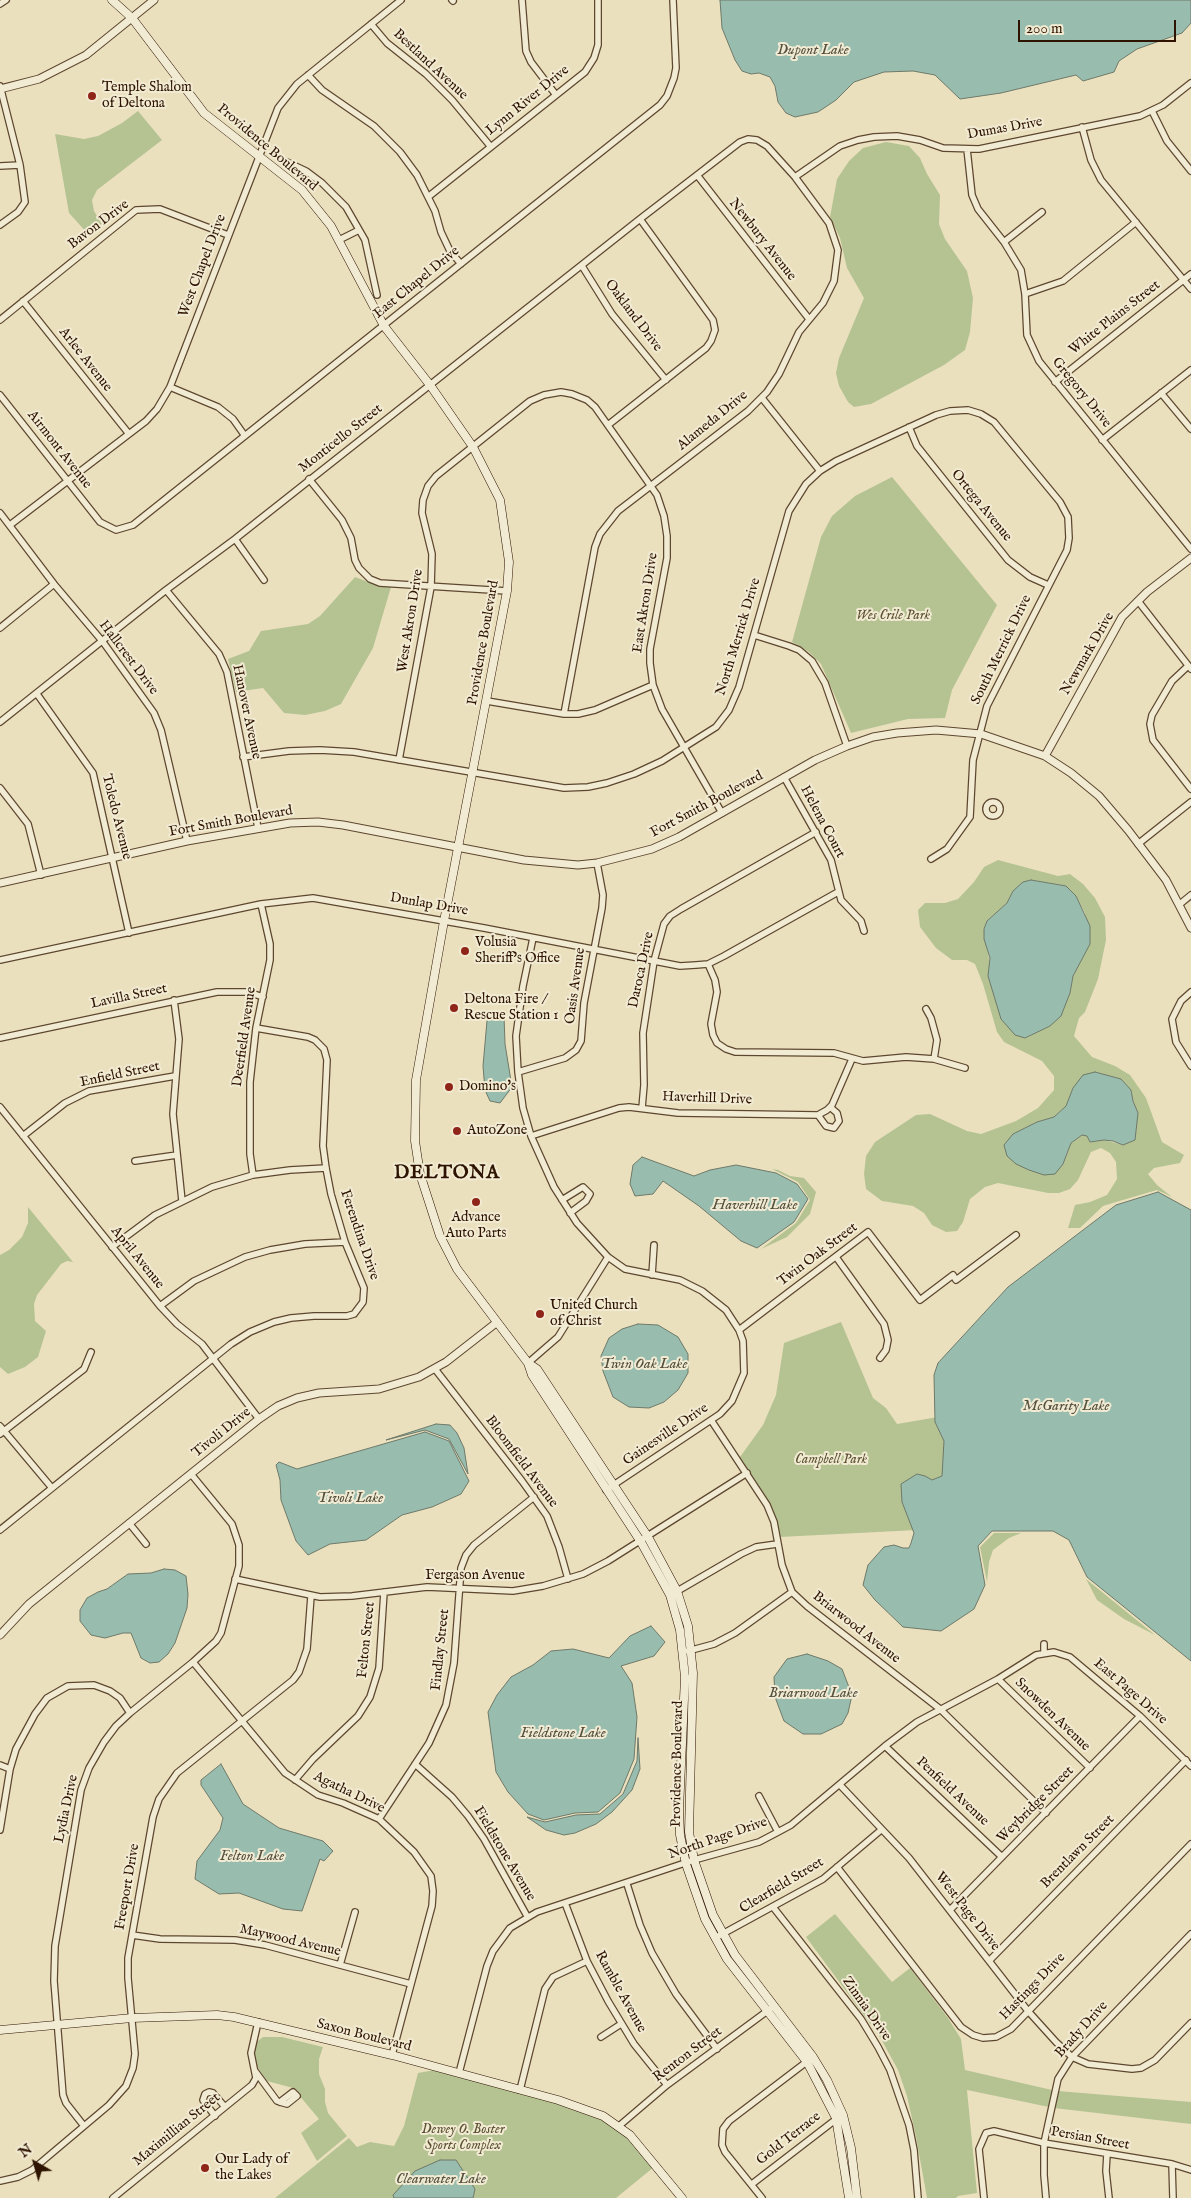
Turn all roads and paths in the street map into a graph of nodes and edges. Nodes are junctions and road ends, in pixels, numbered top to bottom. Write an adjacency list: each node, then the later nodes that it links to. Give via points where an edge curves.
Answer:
1 (6, 0): 8 (street)
2 (112, 0): 9 (main road, Providence Boulevard)
3 (154, 0): 9 (street)
4 (401, 0): 10 (street, West Chapel Drive)
5 (522, 0): 14 (street, via 526,51)
6 (598, 0): 14 (street, Lynn River Drive, via 600,35 594,58 585,72)
7 (673, 0): 35 (street, East Chapel Drive, via 676,68 667,96 660,105)
8 (0, 4)
9 (132, 18): 13 (street, via 86,55 39,79); 19 (main road, Providence Boulevard, via 204,112)
10 (371, 24): 11 (street, West Chapel Drive); 17 (street, Bestland Avenue, via 387,43 452,100)
11 (308, 75): 19 (street, West Chapel Drive, via 278,108); 26 (street, via 322,90 374,126 400,152)
12 (1191, 83): 15 (street, Dumas Drive)
13 (0, 88): 21 (street)
14 (556, 95): 17 (street, Lynn River Drive)
15 (1152, 111): 16 (street, Dumas Drive); 23 (street, via 1167,141)
16 (1082, 128): 18 (street, Dumas Drive); 29 (street, via 1091,160 1102,180)
17 (491, 147): 26 (street, Lynn River Drive)
18 (967, 149): 25 (street, Dumas Drive, via 943,148 897,136 874,136 840,146); 34 (street, Gregory Drive, via 972,195 978,209)
19 (260, 156): 32 (street, West Chapel Drive); 33 (main road, Providence Boulevard, via 302,190)
20 (287, 162): 31 (street, Providence Boulevard, via 335,194)
21 (20, 165): 22 (street); 30 (street, via 25,202 18,212)
22 (0, 166)
23 (1191, 171)
24 (697, 175): 25 (street, Alameda Drive, via 748,139 767,146); 28 (street, Monticello Street); 43 (street, Newbury Avenue)
25 (795, 177): 43 (street, Alameda Drive, via 829,223 838,250 834,280 823,304)
26 (428, 196): 35 (street, via 450,251)
27 (1042, 212): 34 (street)
28 (640, 219): 36 (street, Monticello Street); 47 (street, via 713,320 715,330 706,348)
29 (1136, 222): 38 (street); 40 (street, via 1064,281)
30 (0, 225)
31 (360, 230): 33 (street); 41 (street, Providence Boulevard, via 370,254)
32 (228, 235): 42 (street, Bavon Drive, via 160,208 136,210); 50 (street, West Chapel Drive)
33 (339, 240): 45 (main road, Providence Boulevard)
34 (1004, 242): 40 (street, Gregory Drive, via 1021,270)
35 (461, 264): 45 (street, East Chapel Drive)
36 (582, 266): 47 (street, Oakland Drive, via 612,314); 49 (street, Monticello Street)
37 (1191, 274): 38 (street, White Plains Street)
38 (1184, 280): 39 (street); 48 (street, White Plains Street)
39 (1191, 289)
40 (1025, 294): 48 (street, Gregory Drive, via 1028,334 1039,361)
41 (377, 295)
42 (23, 301): 44 (street, Bavon Drive); 57 (street, Arlee Avenue)
43 (809, 318): 53 (street, Alameda Drive, via 791,345 779,374)
44 (0, 320)
45 (384, 326): 49 (main road, Providence Boulevard); 58 (street, East Chapel Drive)
46 (1191, 370): 51 (street)
47 (666, 380): 54 (street)
48 (1055, 382): 59 (street, Gregory Drive)
49 (430, 385): 60 (main road, Providence Boulevard); 62 (street, Monticello Street)
50 (170, 387): 57 (street, West Chapel Drive, via 157,409); 58 (street, via 218,407 233,418)
51 (1161, 393): 56 (street); 59 (street)
52 (0, 395): 63 (street, Airmont Avenue)
53 (762, 398): 61 (street); 64 (street, Alameda Drive)
54 (608, 425): 60 (street, West Akron Drive, via 587,400 561,392 530,401); 64 (street, East Akron Drive)
55 (909, 428): 61 (street, North Merrick Drive); 73 (street, Ortega Avenue, via 917,446 1008,560 1030,577); 73 (street, South Merrick Drive, via 936,415 962,410 981,414 994,422 1060,502 1068,517 1070,538 1067,550)
56 (1191, 429)
57 (128, 434): 63 (street, West Chapel Drive)
58 (245, 436): 66 (street, East Chapel Drive, via 133,525 116,530)
59 (1102, 440): 69 (street, Gregory Drive)
60 (473, 447): 74 (street, West Akron Drive, via 436,476 423,500 422,513 432,554); 76 (main road, Providence Boulevard, via 500,500 509,562)
61 (820, 471): 79 (street, North Merrick Drive, via 806,484 789,511)
62 (309, 479): 68 (street, Monticello Street); 74 (street, via 342,520 355,560 363,573 380,583)
63 (68, 482): 66 (street, Airmont Avenue); 67 (street, West Chapel Drive)
64 (652, 485): 82 (street, East Akron Drive, via 664,516 667,536 667,558 650,649); 85 (street, Alameda Drive, via 608,521 595,547)
65 (0, 513): 67 (street, Hallcrest Drive)
66 (98, 521)
67 (10, 526): 72 (street, Hallcrest Drive)
68 (235, 540): 71 (street); 75 (street, Monticello Street)
69 (1191, 549)
70 (1191, 558): 77 (street, Newmark Drive)
71 (264, 580)
72 (54, 584): 78 (street); 80 (street, Hallcrest Drive)
73 (1048, 585): 87 (street, South Merrick Drive, via 987,706)
74 (431, 587): 76 (street); 92 (street, West Akron Drive)
75 (166, 590): 80 (street, Monticello Street); 91 (street, Hanover Avenue, via 218,654 227,672)
76 (507, 591): 84 (main road, Providence Boulevard)
77 (1138, 601): 81 (street); 90 (street, Newmark Drive, via 1114,629)
78 (0, 628)
79 (754, 635): 88 (street, via 799,650 812,661 825,683); 89 (street, North Merrick Drive, via 739,688 729,710 716,727)
80 (103, 642): 83 (street, Monticello Street); 103 (street, Hallcrest Drive, via 154,713 161,730)
81 (1190, 668): 96 (street, via 1172,681 1152,715 1150,730 1153,740)
82 (653, 685): 85 (street, via 595,710); 89 (street, East Akron Drive, via 662,709)
83 (37, 694): 86 (street, Monticello Street); 106 (street, Toledo Avenue, via 93,773)
84 (487, 701): 85 (street); 93 (main road, Providence Boulevard)
85 (564, 714)
86 (0, 722)
87 (981, 734): 88 (street, Fort Smith Boulevard, via 917,730 873,737); 90 (street, Fort Smith Boulevard); 98 (street, South Merrick Drive, via 973,760)
88 (847, 746): 94 (street, Fort Smith Boulevard)
89 (685, 747): 93 (street, North Merrick Drive, via 634,774 588,787 564,788); 100 (street, East Akron Drive)
90 (1045, 756): 104 (street, Fort Smith Boulevard, via 1099,796)
91 (243, 757): 92 (street, North Merrick Drive, via 320,750); 101 (street, Hanover Avenue)
92 (399, 760): 93 (street, North Merrick Drive)
93 (472, 773): 105 (main road, Providence Boulevard)
94 (784, 777): 100 (street, Fort Smith Boulevard); 102 (street, Helena Court)
95 (0, 788): 109 (street, via 28,824)
96 (1191, 789)
97 (1191, 802): 104 (street)
98 (972, 808): 99 (street); 107 (street, South Merrick Drive, via 960,834 947,849)
99 (986, 809)
100 (722, 813): 108 (street, Fort Smith Boulevard, via 652,849)
101 (258, 828): 103 (street, Fort Smith Boulevard); 105 (street, Fort Smith Boulevard, via 318,822)
102 (816, 832): 111 (street, Helena Court, via 831,860); 122 (street, Daroca Drive, via 670,916 661,934)
103 (187, 841): 106 (street, Fort Smith Boulevard)
104 (1138, 844): 114 (street, Fort Smith Boulevard)
105 (459, 847): 108 (street, Fort Smith Boulevard, via 524,860 578,865); 115 (main road, Providence Boulevard)
106 (114, 858): 109 (street, Fort Smith Boulevard); 118 (street, Toledo Avenue)
107 (931, 859)
108 (598, 863): 120 (street, Oasis Avenue, via 603,895)
109 (41, 875): 110 (street, Fort Smith Boulevard)
110 (0, 884)
111 (838, 892): 117 (street, Helena Court, via 841,900 862,921); 123 (street, Dunlap Drive)
112 (1191, 895): 114 (street)
113 (261, 904): 115 (street, Dunlap Drive, via 313,898); 118 (street, Dunlap Drive); 125 (street, Deerfield Avenue, via 270,944)
114 (1180, 904): 116 (street, Fort Smith Boulevard)
115 (444, 921): 119 (street, Dunlap Drive); 157 (main road, Providence Boulevard, via 416,1080 415,1141 420,1174 440,1236 457,1269)
116 (1191, 928)
117 (864, 931)
118 (129, 932): 121 (street, Dunlap Drive)
119 (533, 938): 120 (street, Dunlap Drive); 134 (street, Gainesville Drive, via 516,1036)
120 (594, 950): 122 (street, Dunlap Drive); 134 (street, Oasis Avenue, via 581,1041 576,1050 565,1058)
121 (0, 960)
122 (654, 962): 123 (street, Dunlap Drive, via 680,966); 138 (street, Daroca Drive, via 643,1033)
123 (708, 964): 130 (street, via 717,992 711,1024 717,1043 735,1052 834,1053)
124 (1191, 992): 132 (street, via 1181,1001 1172,1019 1176,1042)
125 (263, 997): 126 (street, Lavilla Street, via 230,991); 128 (street, Deerfield Avenue)
126 (174, 1000): 129 (street, Lavilla Street); 135 (street, via 179,1039)
127 (926, 1008): 131 (street, via 937,1040)
128 (256, 1028): 144 (street, Ferendina Drive, via 308,1037 324,1050 327,1060 323,1146); 145 (street, Deerfield Avenue, via 249,1106)
129 (0, 1038)
130 (852, 1059): 131 (street); 137 (street)
131 (934, 1059): 133 (street)
132 (1191, 1066)
133 (965, 1068)
134 (518, 1072): 141 (street, Gainesville Drive)
135 (175, 1076): 140 (street, Enfield Street, via 89,1092 65,1103); 142 (street, via 173,1114)
136 (0, 1107): 140 (street, April Avenue)
137 (830, 1107): 139 (street); 139 (street, via 840,1121 834,1128 826,1126)
138 (642, 1108): 139 (street, Haverhill Drive, via 678,1113); 141 (street, Haverhill Drive, via 620,1108)
139 (818, 1115)
140 (23, 1136): 152 (street, April Avenue)
141 (531, 1136): 147 (street, Gainesville Drive)
142 (177, 1155): 143 (street); 146 (street)
143 (135, 1160)
144 (326, 1168): 145 (street); 150 (street, Ferendina Drive)
145 (253, 1175): 146 (street)
146 (182, 1200): 152 (street, via 155,1215)
147 (562, 1200): 148 (street, Gainesville Drive); 148 (street, via 583,1188 590,1194)
148 (570, 1213): 153 (street, Gainesville Drive)
149 (1016, 1235): 154 (street, Twin Oak Street, via 956,1280 952,1276 920,1300 868,1232)
150 (345, 1242): 156 (street, via 305,1244 245,1257 194,1281); 160 (street, Ferendina Drive, via 365,1294 354,1314 340,1318 314,1316 274,1322 250,1332)
151 (654, 1245): 155 (street)
152 (112, 1247): 156 (street, April Avenue)
153 (608, 1257): 155 (street, Gainesville Drive, via 626,1269); 162 (street, via 558,1337)
154 (836, 1257): 158 (street, Twin Oak Street); 161 (street, via 884,1324 888,1340)
155 (652, 1275): 158 (street, Gainesville Drive, via 680,1280 702,1291 726,1310)
156 (160, 1306): 160 (street, April Avenue)
157 (496, 1323): 162 (main road, Providence Boulevard); 163 (street, Tivoli Drive)
158 (740, 1330): 165 (street, Gainesville Drive, via 744,1340 744,1373 732,1400)
159 (91, 1352): 167 (street, via 84,1369)
160 (213, 1358): 164 (street, April Avenue); 171 (street, Ferendina Drive)
161 (880, 1358)
162 (528, 1363): 170 (main road, Providence Boulevard, via 537,1369); 172 (main road, Providence Boulevard, via 532,1375)
163 (435, 1369): 164 (street, Tivoli Drive, via 379,1389 318,1393 298,1398); 173 (street, Bloomfield Avenue)
164 (259, 1419): 168 (street, Tivoli Drive)
165 (712, 1420): 169 (street, Briarwood Avenue); 170 (street, Gainesville Drive)
166 (0, 1426): 167 (street)
167 (2, 1433): 171 (street)
168 (191, 1474): 174 (street, Tivoli Drive); 180 (street, Lydia Drive, via 232,1524 238,1537 240,1558)
169 (747, 1474): 176 (street, Fergason Avenue); 179 (street, Briarwood Avenue, via 767,1505 774,1522)
170 (613, 1484): 172 (street, Gainesville Drive); 176 (main road, Providence Boulevard)
171 (52, 1488): 175 (street, Ferendina Drive)
172 (606, 1490): 177 (main road, Providence Boulevard)
173 (534, 1498): 181 (street, Bloomfield Avenue, via 547,1516); 182 (street, Findlay Street, via 474,1545 461,1568)
174 (129, 1523): 178 (street); 187 (street, Tivoli Drive, via 30,1604)
175 (0, 1530)
176 (648, 1537): 177 (street, Fergason Avenue); 185 (main road, Providence Boulevard)
177 (641, 1542): 181 (street, Fergason Avenue); 185 (main road, Providence Boulevard)
178 (146, 1544)
179 (777, 1544): 184 (street, Briarwood Avenue); 185 (street, via 756,1547 741,1554)
180 (235, 1579): 186 (street, Fergason Avenue); 192 (street, Lydia Drive, via 221,1633)
181 (568, 1579): 182 (street, Fergason Avenue, via 513,1591)
182 (460, 1589): 183 (street, Fergason Avenue); 200 (street, Findlay Street, via 454,1663 446,1705)
183 (384, 1592): 186 (street, Fergason Avenue); 205 (street, Felton Street, via 379,1668 370,1698 358,1716)
184 (792, 1592): 189 (street, via 735,1633 714,1644); 194 (street, Briarwood Avenue)
185 (674, 1593): 189 (main road, Providence Boulevard, via 688,1626); 190 (main road, Providence Boulevard)
186 (311, 1596): 197 (street, Freeport Drive, via 307,1649 299,1672)
187 (0, 1634)
188 (1044, 1644): 191 (street)
189 (691, 1649): 190 (street); 215 (main road, Providence Boulevard, via 694,1673 689,1832)
190 (683, 1653): 216 (main road, Providence Boulevard, via 685,1677 679,1809)
191 (1044, 1653): 193 (street, North Page Drive, via 1028,1659); 196 (street, East Page Drive, via 1054,1652 1070,1657)
192 (193, 1662): 195 (street, Lydia Drive); 197 (street, Agatha Drive)
193 (998, 1679): 194 (street, North Page Drive); 204 (street, Snowden Avenue)
194 (940, 1709): 198 (street, North Page Drive); 208 (street, Briarwood Avenue)
195 (130, 1713): 203 (street, via 120,1698 94,1685 62,1688 47,1698 35,1714 16,1749); 238 (street, Lydia Drive, via 104,1742 81,1790 55,1946)
196 (1140, 1716): 199 (street, East Page Drive); 204 (street, Weybridge Street)
197 (241, 1721): 205 (street, Agatha Drive, via 269,1757); 226 (street, Freeport Drive, via 177,1774 159,1799)
198 (885, 1746): 206 (street, North Page Drive); 214 (street, Penfield Avenue)
199 (1186, 1760): 202 (street, East Page Drive); 229 (street, Brentlawn Street)
200 (415, 1764): 209 (street, Findlay Street); 223 (street, Fieldstone Avenue, via 468,1816)
201 (0, 1765): 203 (street)
202 (1191, 1766)
203 (10, 1768): 210 (street)
204 (1090, 1768): 208 (street, Weybridge Street)
205 (295, 1780): 209 (street, Agatha Drive, via 318,1795)
206 (840, 1785): 211 (street, West Page Drive); 212 (street, North Page Drive)
207 (759, 1796): 212 (street)
208 (1046, 1813): 214 (street, Weybridge Street)
209 (379, 1819): 231 (street, Agatha Drive, via 414,1852 431,1876 432,1906)
210 (0, 1830)
211 (881, 1830): 217 (street, Clearfield Street); 221 (street, West Page Drive, via 909,1858)
212 (778, 1832): 215 (street, North Page Drive, via 759,1842)
213 (1191, 1844): 233 (street, Hastings Drive)
214 (1002, 1857): 221 (street, Weybridge Street)
215 (694, 1860): 216 (street, North Page Drive); 224 (main road, Providence Boulevard)
216 (686, 1864): 218 (street, North Page Drive); 227 (main road, Providence Boulevard)
217 (837, 1867): 220 (street, Clearfield Street); 233 (street, Hastings Drive, via 967,2032 983,2038 996,2037 1011,2029)
218 (627, 1884): 219 (street, North Page Drive); 241 (street, via 652,1953 676,1994)
219 (565, 1903): 223 (street, North Page Drive); 228 (street, Ramble Avenue)
220 (773, 1907): 224 (street, Clearfield Street); 266 (street, Zinnia Drive, via 861,2019 882,2054 909,2125)
221 (950, 1910): 229 (street, West Page Drive)
222 (356, 1912): 230 (street)
223 (527, 1916): 246 (street, North Page Drive, via 510,1928 493,1951)
224 (723, 1934): 227 (street, Clearfield Street); 232 (main road, Providence Boulevard)
225 (1191, 1934): 243 (street, Brady Drive)
226 (132, 1935): 230 (street, Maywood Avenue, via 235,1940); 234 (street, Freeport Drive, via 128,1978)
227 (715, 1938): 232 (main road, Providence Boulevard, via 727,1959)
228 (587, 1961): 237 (street, Ramble Avenue); 248 (street, via 553,1977 546,1989)
229 (989, 1961): 233 (street, West Page Drive)
230 (340, 1965): 231 (street, Maywood Avenue)
231 (411, 1984): 242 (street, Agatha Drive)
232 (771, 2008): 241 (street, Renton Street); 244 (main road, Providence Boulevard)
233 (1028, 2011): 243 (street, West Page Drive)
234 (132, 2018): 235 (main road, Saxon Boulevard, via 217,2015); 238 (main road, Saxon Boulevard); 253 (street, Freeport Drive, via 135,2054 126,2086)
235 (258, 2022): 242 (main road, Saxon Boulevard); 245 (street, via 251,2053)
236 (1191, 2023): 243 (street, via 1155,2060 1140,2068 1088,2064)
237 (621, 2024): 240 (street); 247 (street, Ramble Avenue)
238 (57, 2025): 239 (main road, Saxon Boulevard); 253 (street, Lydia Drive, via 63,2096)
239 (0, 2030)
240 (601, 2037)
241 (717, 2049): 247 (street, Renton Street)
242 (392, 2055): 246 (main road, Saxon Boulevard)
243 (1072, 2057): 255 (street, Brady Drive, via 1058,2079)
244 (810, 2060): 252 (main road, Providence Boulevard); 260 (street, via 729,2121 723,2129 725,2152)
245 (256, 2071): 249 (street); 250 (street, Maximillian Street, via 255,2081)
246 (460, 2073): 248 (main road, Saxon Boulevard)
247 (667, 2085): 254 (street, Renton Street)
248 (520, 2090): 254 (main road, Saxon Boulevard, via 585,2108)
249 (280, 2102)
250 (226, 2107): 251 (street, Maximillian Street); 251 (street, via 211,2092 205,2094 203,2100)
251 (215, 2116): 261 (street, Maximillian Street)
252 (839, 2117): 260 (street, Gold Terrace); 264 (main road, Providence Boulevard); 265 (main road, Providence Boulevard, via 851,2148)
253 (84, 2126): 259 (street, Freeport Drive, via 32,2170)
254 (619, 2126): 262 (main road, Saxon Boulevard)
255 (1044, 2143): 256 (street, Persian Street); 267 (street, Persian Street, via 994,2131 986,2133 979,2149); 268 (street, Brady Drive)
256 (1107, 2154): 257 (street, Persian Street); 269 (street)
257 (1172, 2164): 258 (street, Persian Street); 270 (street)
258 (1191, 2170)
259 (0, 2181)
260 (752, 2184): 263 (street)
261 (113, 2198)
262 (682, 2198)
263 (762, 2198)
264 (848, 2198)
265 (857, 2198)
266 (918, 2198)
267 (984, 2198)
268 (1046, 2198)
269 (1109, 2198)
270 (1173, 2198)

